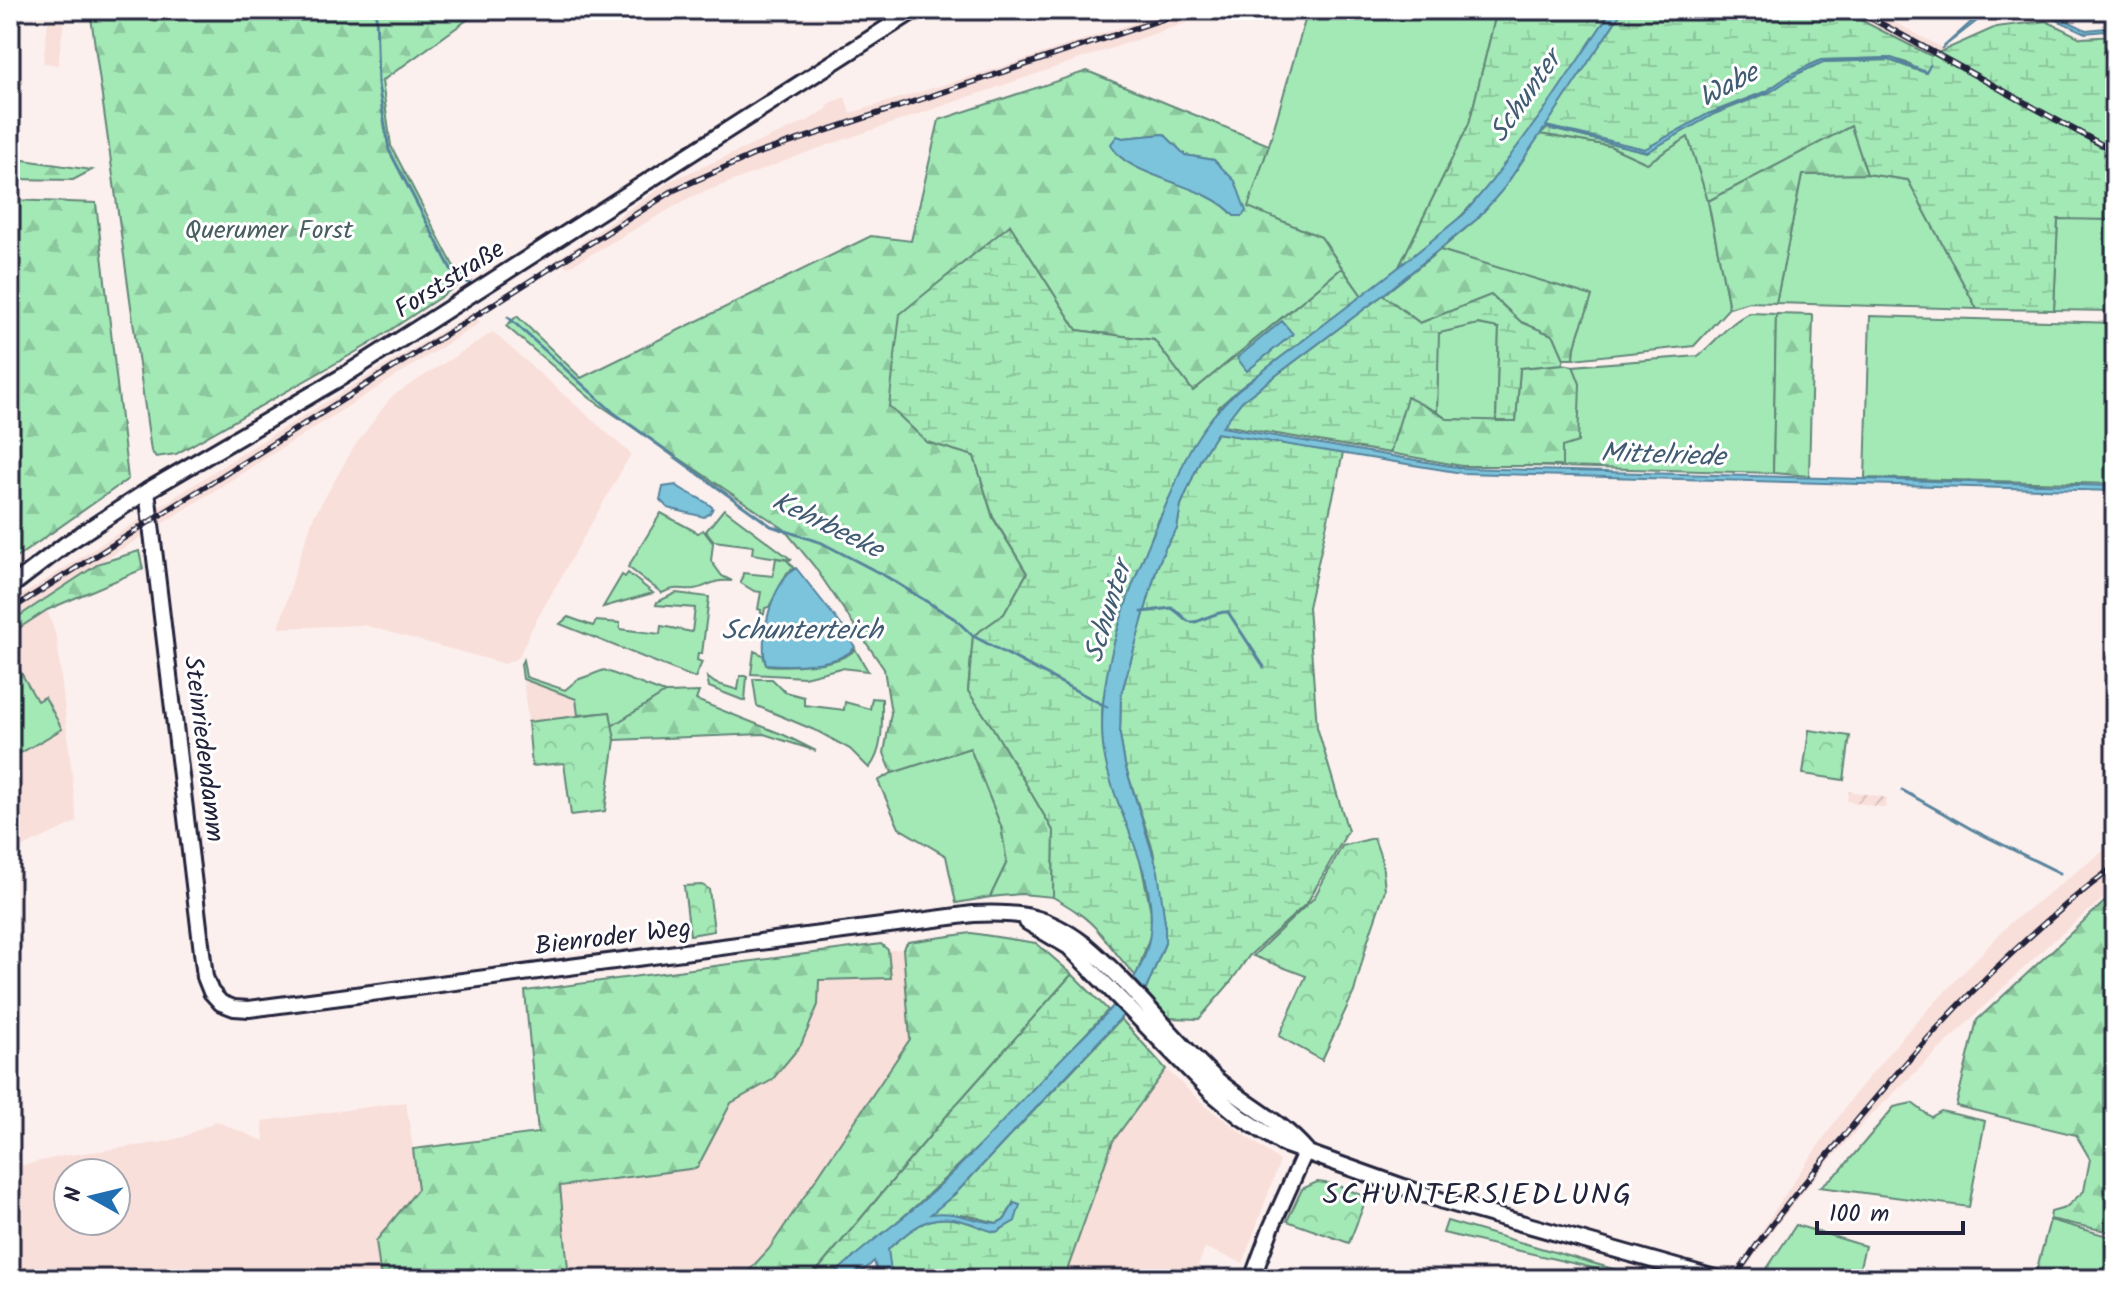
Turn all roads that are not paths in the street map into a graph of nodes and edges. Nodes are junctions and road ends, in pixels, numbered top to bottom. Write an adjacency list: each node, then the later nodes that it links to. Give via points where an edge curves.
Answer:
1 (915, 10): 2 (main road, Forststraße, via 334,382)
2 (147, 491): 3 (main road, Forststraße); 4 (main road, Steinriedendamm, via 204,969 211,992)
3 (10, 587)
4 (225, 1005): 5 (main road, Bienroder Weg, via 254,1008 973,914 1008,914 1055,937 1103,972 1153,1024 1184,1067 1241,1117 1283,1144)
5 (1306, 1150): 6 (main road); 7 (main road, Bienroder Weg, via 1443,1201)
6 (1252, 1279)
7 (1719, 1279)

